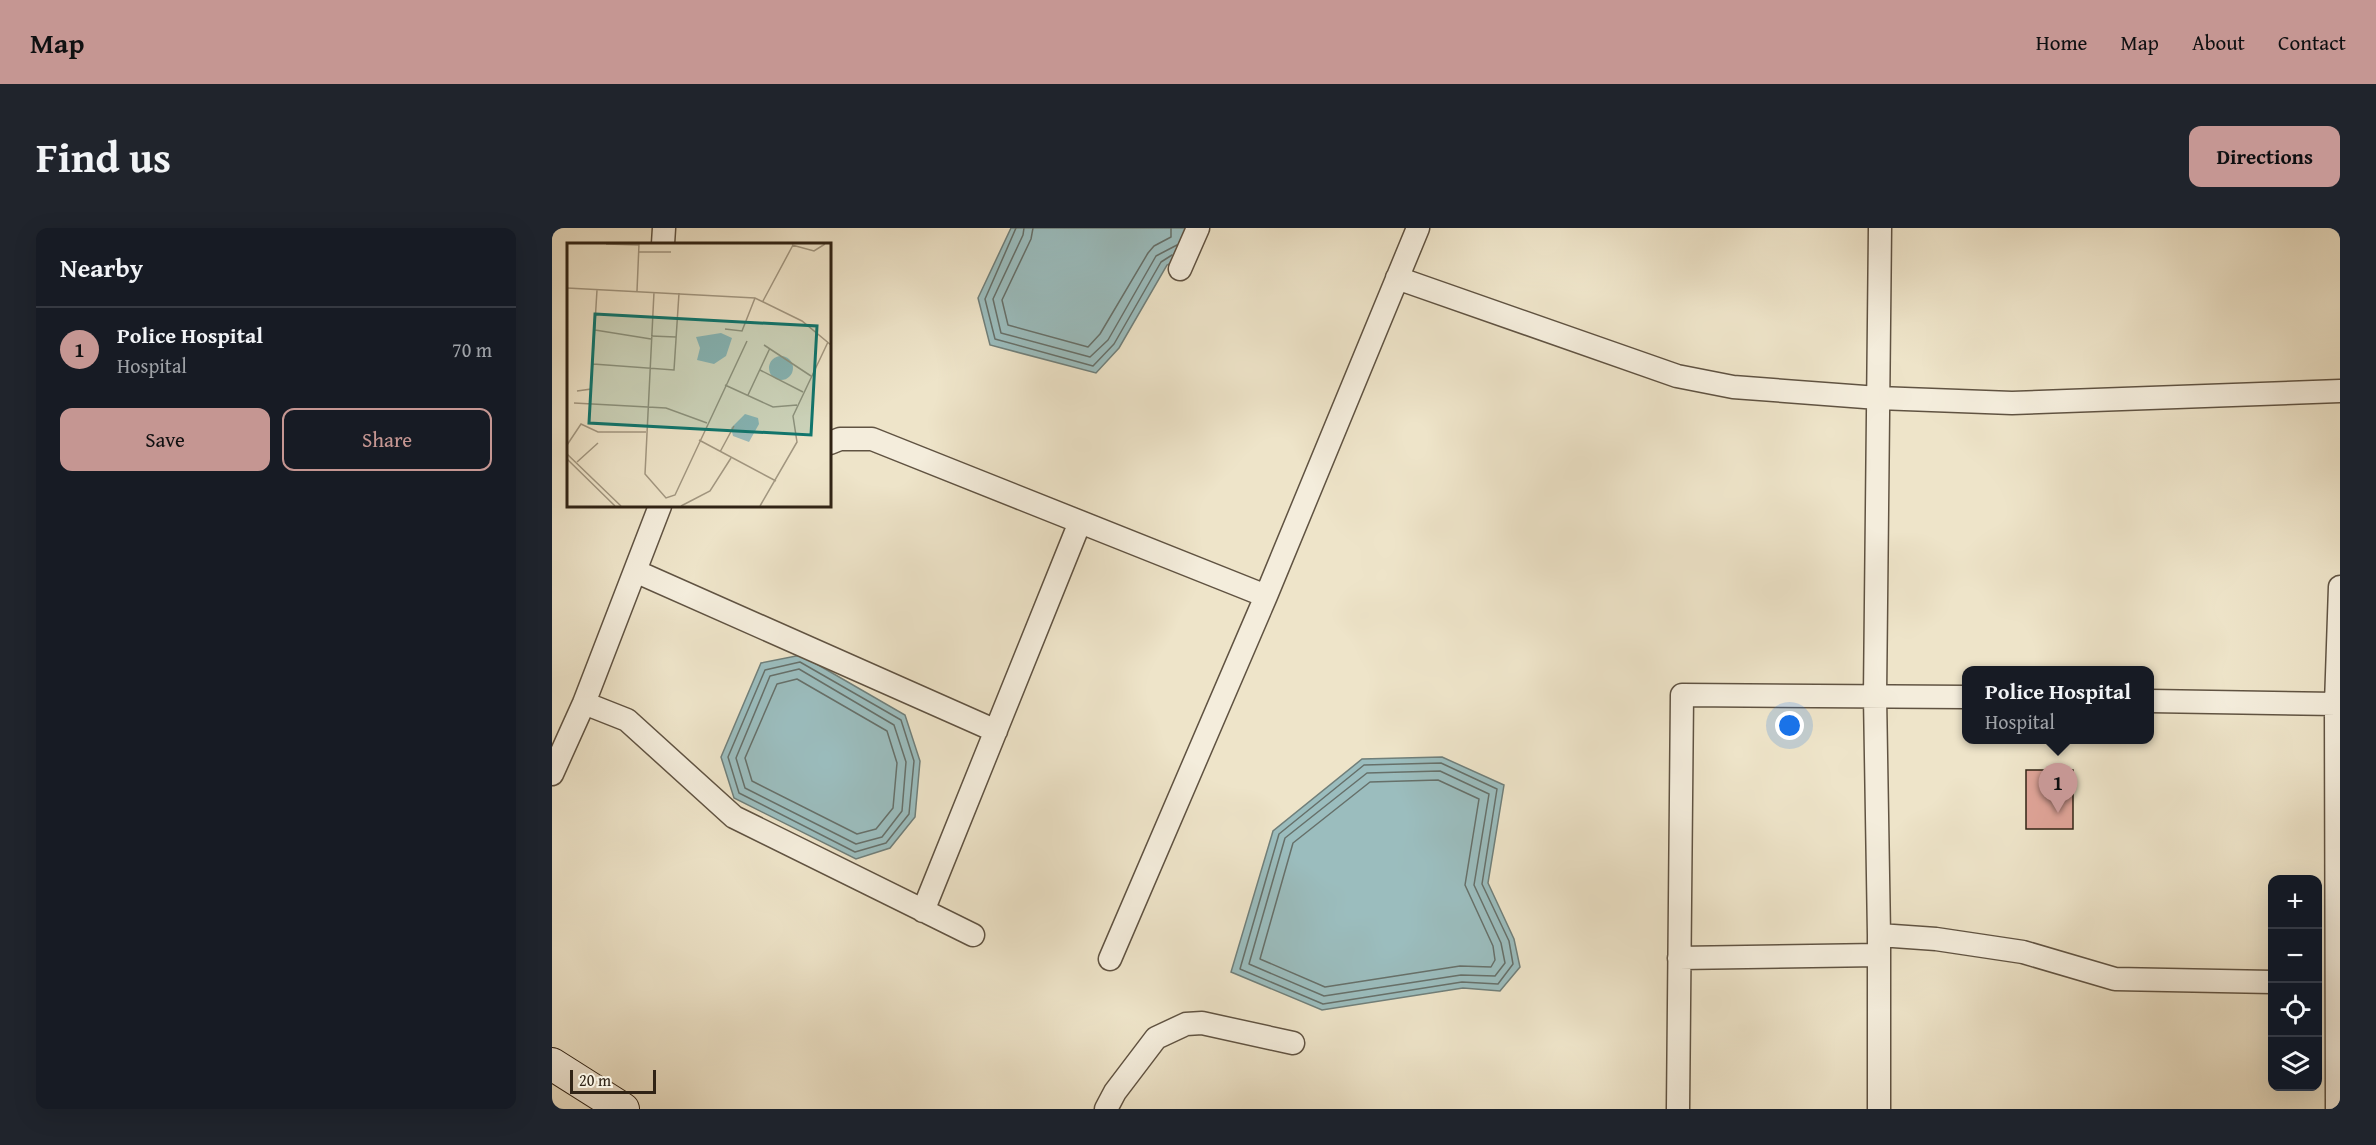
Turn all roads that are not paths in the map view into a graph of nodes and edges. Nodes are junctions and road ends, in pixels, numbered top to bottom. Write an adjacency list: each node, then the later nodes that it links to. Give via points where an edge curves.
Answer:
1 (664, 228): 5 (street)
2 (1198, 228): 6 (street)
3 (1418, 228): 7 (street)
4 (1880, 228): 9 (street)
5 (663, 243)
6 (1180, 269)
7 (1397, 278): 9 (street, via 1677,376 1733,387); 15 (street)
8 (2340, 391): 9 (street, via 2012,403)
9 (1878, 398): 16 (street)
10 (831, 443): 12 (street, via 872,439)
11 (660, 507): 13 (street)
12 (1080, 522): 15 (street); 21 (street)
13 (635, 571): 19 (street); 21 (street)
14 (2340, 587): 20 (street)
15 (1266, 596): 27 (street)
16 (1875, 696): 17 (street); 25 (street); 26 (street, via 1682,695)
17 (1962, 697)
18 (2154, 701): 20 (street)
19 (584, 703): 22 (street); 23 (street, via 627,720 734,817)
20 (2336, 704): 29 (street)
21 (996, 731): 23 (street)
22 (552, 774)
23 (923, 911): 24 (street)
24 (973, 935)
25 (1879, 945): 26 (street); 28 (street, via 1936,939 2023,952 2115,979); 35 (street)
26 (1679, 958): 34 (street)
27 (1110, 959)
28 (2268, 982)
29 (2327, 983): 36 (street)
30 (1293, 1043): 33 (street, via 1202,1023 1186,1024 1156,1038)
31 (552, 1064): 32 (main road)
32 (623, 1109)
33 (1106, 1109)
34 (1678, 1109)
35 (1879, 1109)
36 (2337, 1109)

